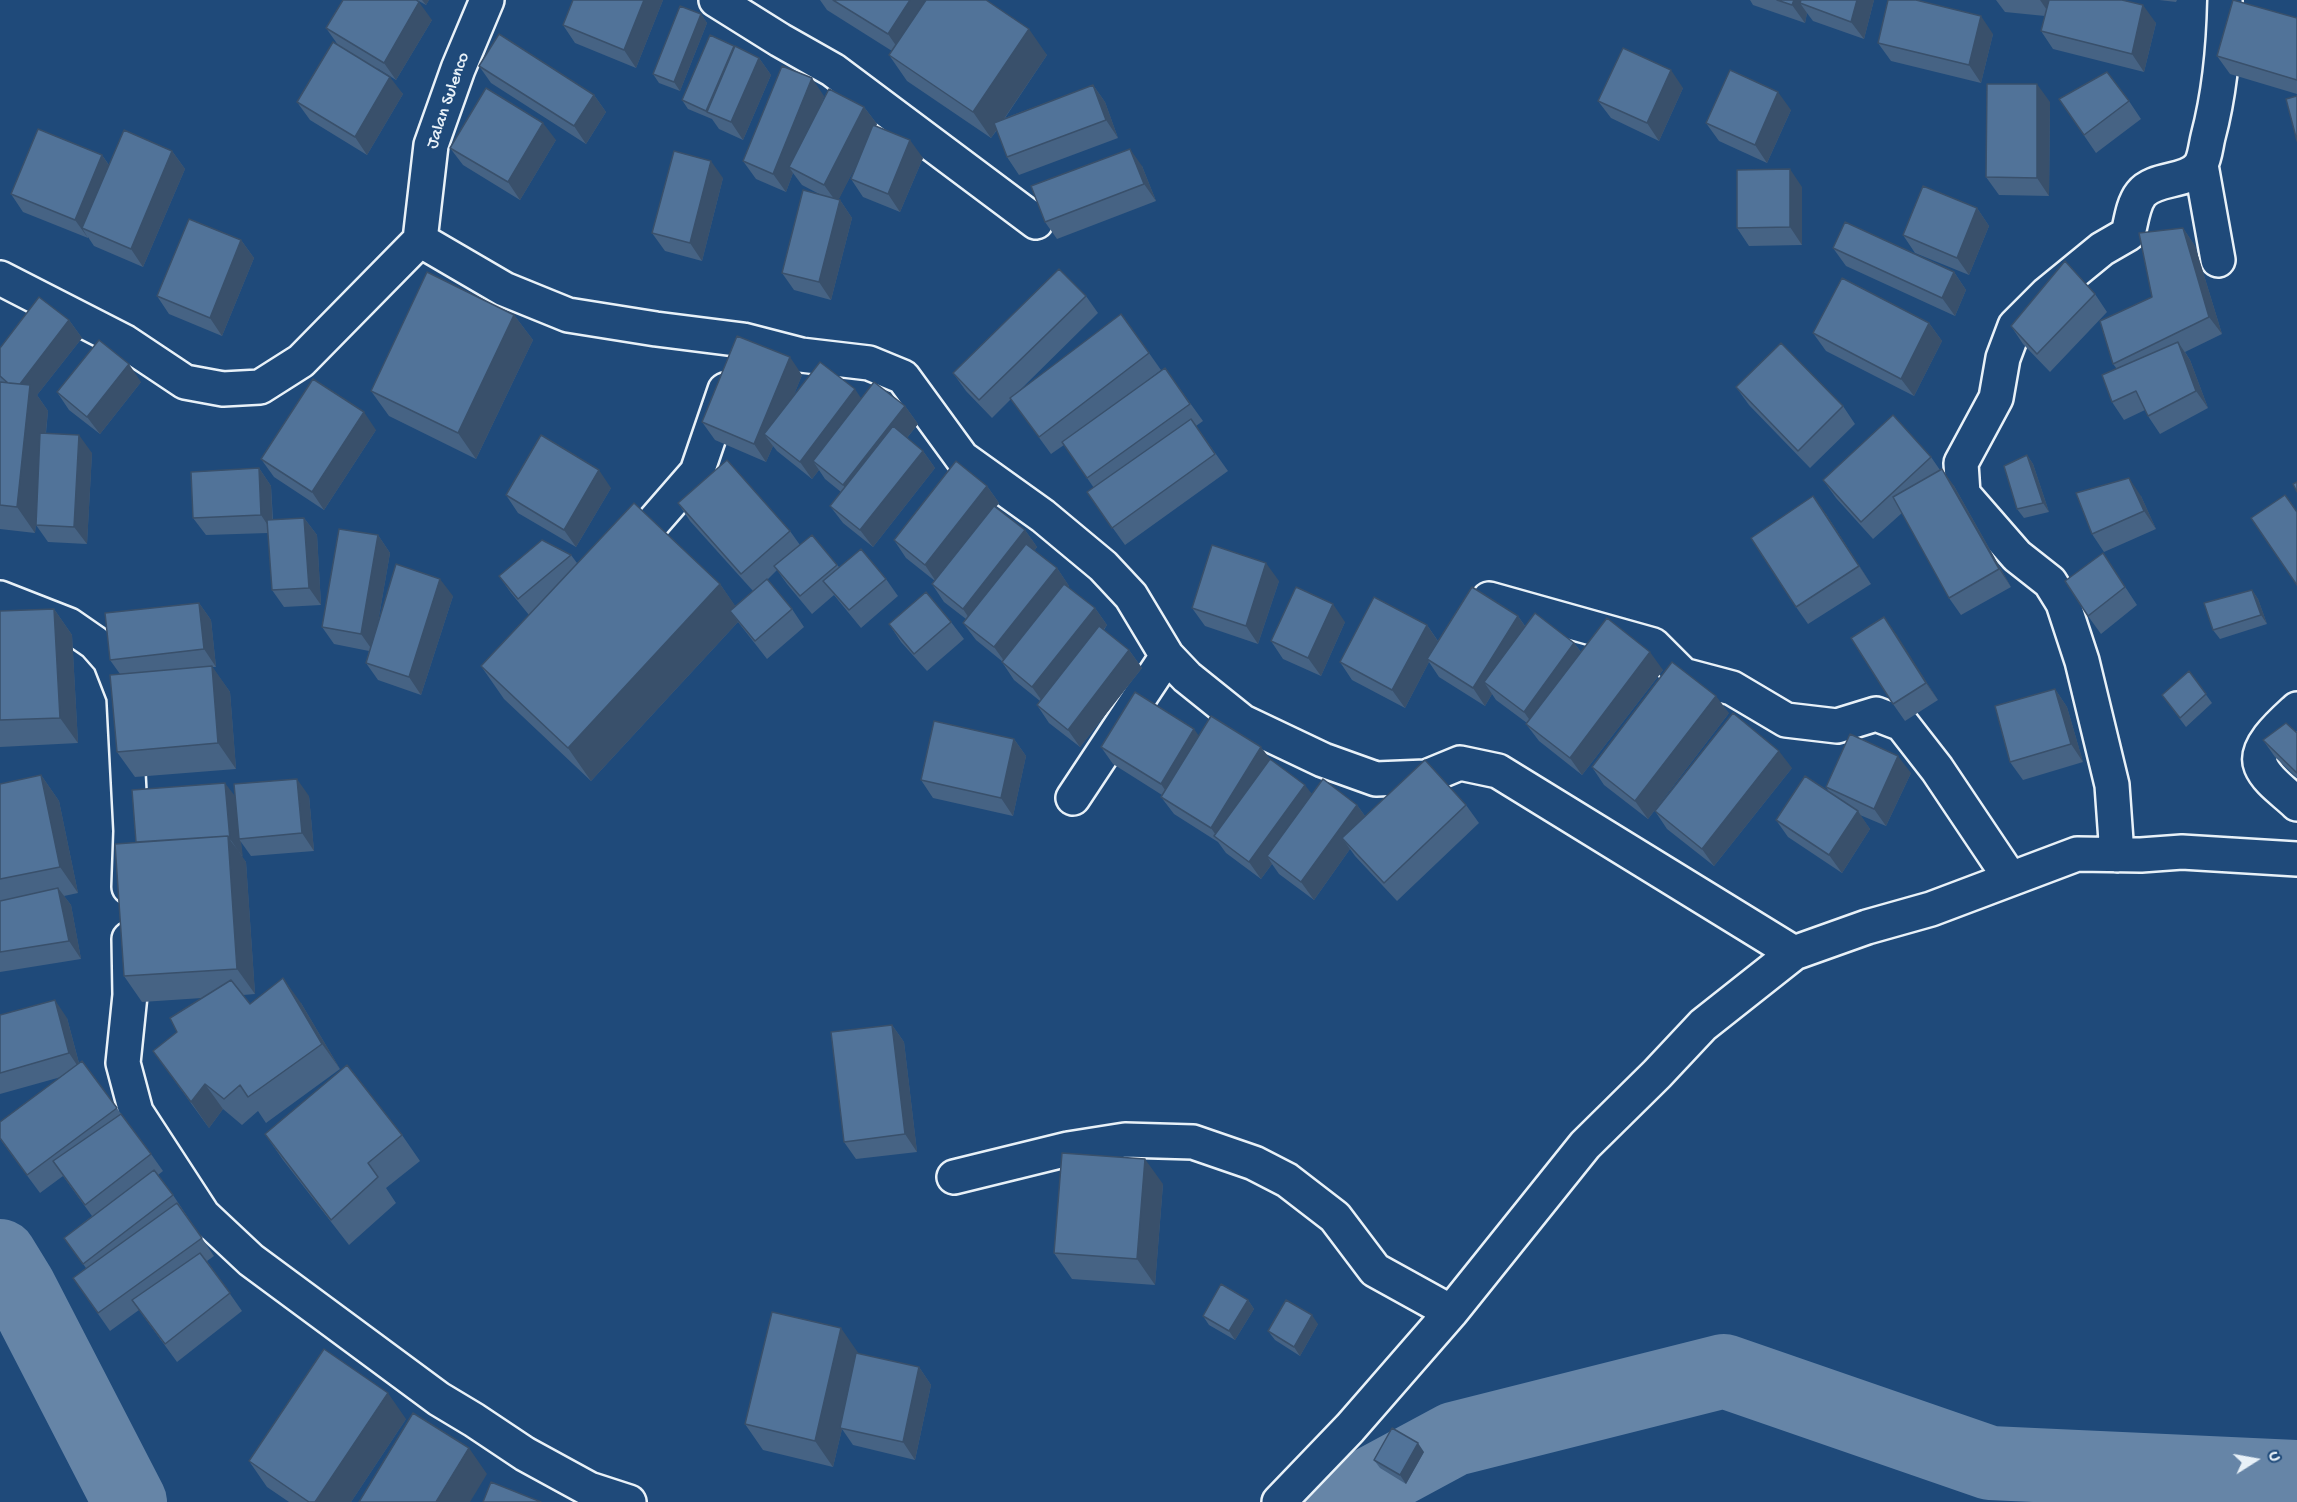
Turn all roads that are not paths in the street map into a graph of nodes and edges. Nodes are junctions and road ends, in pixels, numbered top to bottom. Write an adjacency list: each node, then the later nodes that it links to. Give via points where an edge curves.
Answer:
1 (487, 0): 6 (street, Jalan Sulenco, via 431,145)
2 (716, 0): 5 (street, via 833,70)
3 (2225, 0): 4 (street, via 2217,105)
4 (2201, 165): 7 (street); 17 (street, via 2188,175 2160,182 2141,194 2128,234 2102,249 2015,326 2003,358 1996,398 1961,464 1962,494 2017,556 2050,582 2063,603 2082,661 2112,785)
5 (1036, 222)
6 (420, 240): 8 (street, via 301,361 260,387 223,389 185,382 124,342); 9 (street, via 504,289 568,315)
7 (2218, 260)
8 (0, 278)
9 (743, 340): 10 (street, via 697,472 650,526); 13 (street, via 801,355 869,363 903,377 962,458 1043,516 1103,566 1131,596)
10 (601, 573)
11 (0, 598): 23 (street, via 69,625 95,643 110,660 124,696 131,831 130,995 123,1063 136,1112 203,1215 251,1260 439,1399 589,1489)
12 (1489, 599): 19 (street, via 1653,645 1683,675 1732,688 1786,720 1837,726 1876,714 1902,724)
13 (1167, 656): 15 (street); 20 (street, via 1243,722 1323,760 1376,778 1426,777 1460,763 1498,771)
14 (2297, 709): 16 (street, via 2260,751 2260,765)
15 (1073, 798)
16 (2297, 804)
17 (2117, 855): 18 (street, via 2182,852); 19 (street, via 2077,854)
18 (2297, 859)
19 (2010, 878): 20 (street, via 1931,909)
20 (1794, 953): 22 (street, via 1703,1025 1585,1145)
21 (954, 1177): 22 (street, via 1068,1149 1125,1140 1193,1142 1254,1162 1287,1180 1335,1217 1375,1270)
22 (1451, 1312): 24 (street)
23 (629, 1502)
24 (1279, 1502)

